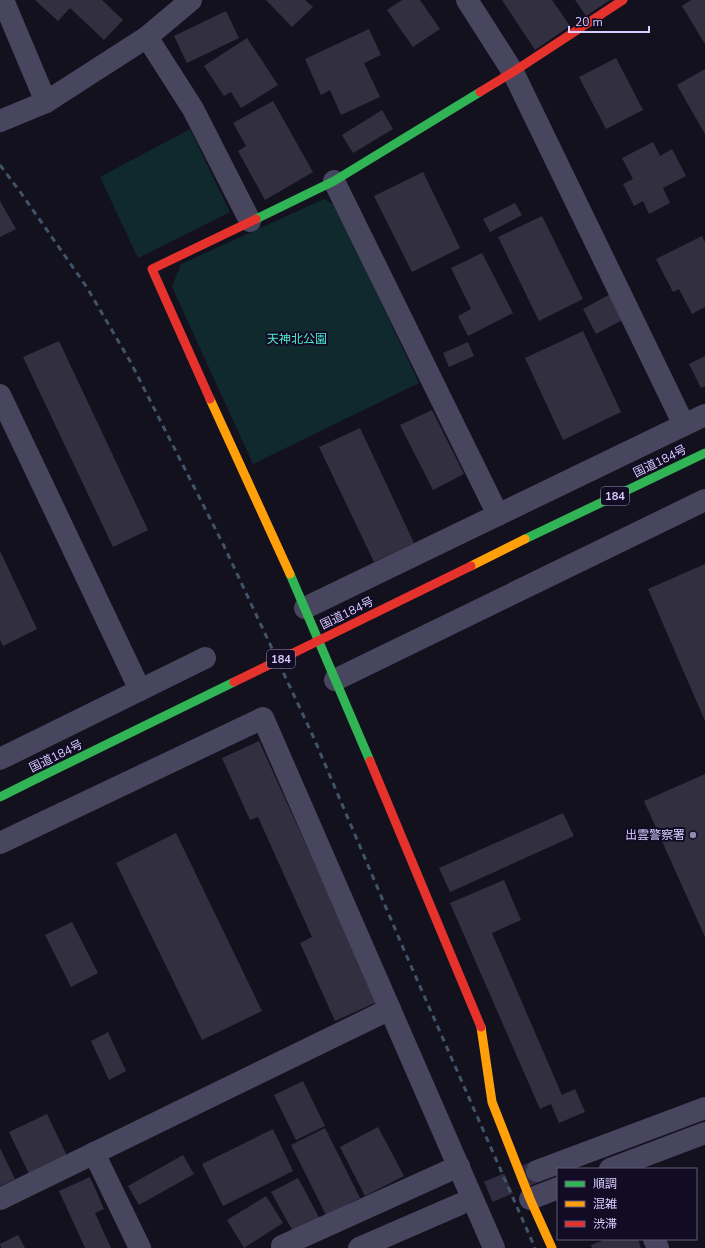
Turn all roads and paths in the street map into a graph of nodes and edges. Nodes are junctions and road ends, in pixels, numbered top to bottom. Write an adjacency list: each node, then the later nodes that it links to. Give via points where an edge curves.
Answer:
1 (3, 0): 7 (street)
2 (191, 0): 5 (street)
3 (467, 0): 6 (street)
4 (623, 0): 6 (main road)
5 (147, 37): 7 (street); 10 (street, via 193,109)
6 (513, 72): 9 (main road); 13 (street)
7 (46, 102): 8 (street)
8 (0, 121)
9 (334, 181): 10 (main road); 16 (street)
10 (250, 221): 17 (main road, via 152,269)
11 (0, 395): 20 (street)
12 (705, 415): 13 (street)
13 (684, 425): 16 (street)
14 (705, 453): 22 (main road, 国道184号 / 184, bridge)
15 (705, 500): 19 (street)
16 (498, 515): 17 (street)
17 (305, 608): 19 (main road)
18 (205, 658): 20 (street)
19 (335, 680): 33 (main road, via 481,1024 492,1102)
20 (140, 690): 21 (street)
21 (0, 759)
22 (0, 797)
23 (0, 843): 24 (street, via 264,718)
24 (390, 1009): 27 (street); 28 (street)
25 (705, 1108): 30 (street)
26 (705, 1133): 29 (street)
27 (94, 1153): 32 (street); 35 (street)
28 (459, 1166): 36 (street); 38 (street)
29 (618, 1168)
30 (537, 1171)
31 (557, 1188): 33 (street)
32 (0, 1198)
33 (530, 1199): 39 (main road)
34 (458, 1205): 37 (street)
35 (140, 1248)
36 (282, 1248)
37 (359, 1248)
38 (494, 1248)
39 (552, 1248)

